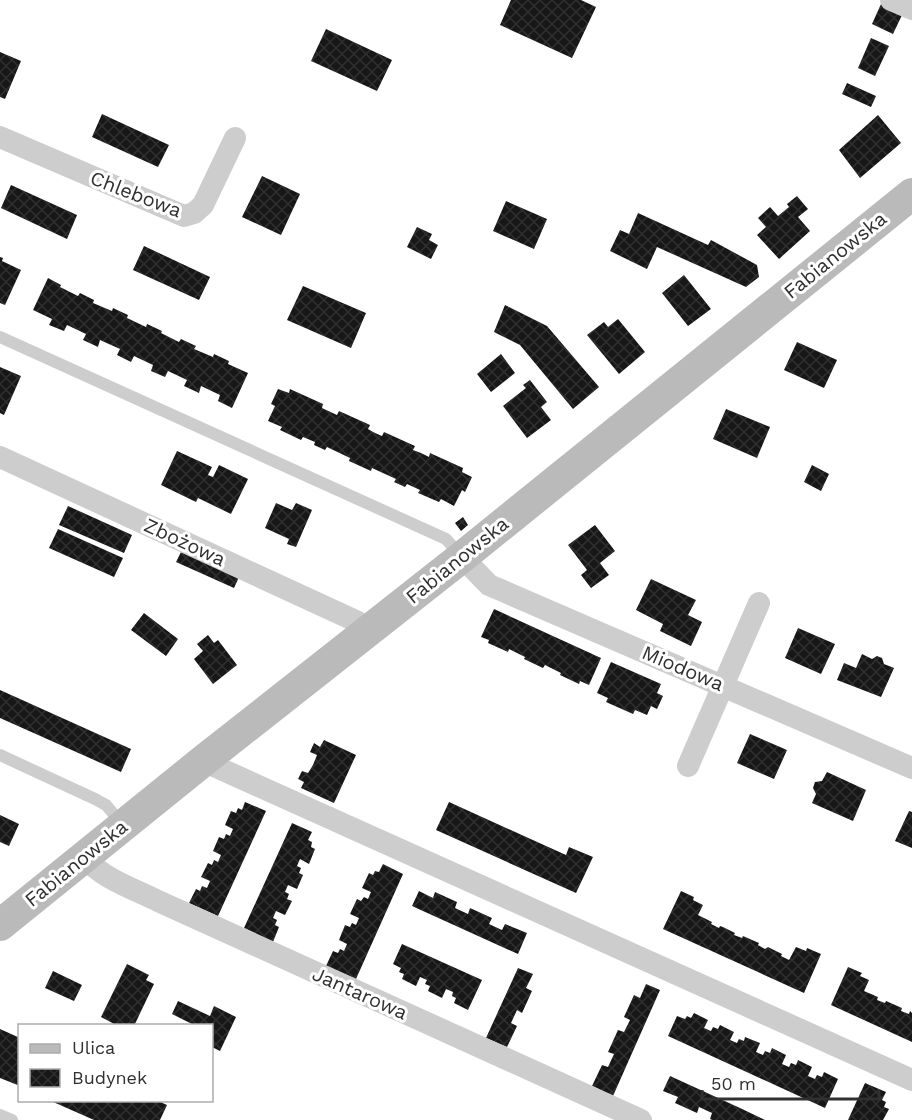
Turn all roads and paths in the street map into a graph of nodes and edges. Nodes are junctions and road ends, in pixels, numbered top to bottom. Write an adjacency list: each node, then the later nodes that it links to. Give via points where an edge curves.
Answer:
1 (891, 0): 2 (street)
2 (912, 9)
3 (0, 137): 4 (street, Chlebowa, via 184,216 203,205)
4 (235, 138)
5 (912, 194): 8 (street, Fabianowska)
6 (0, 337): 8 (lane, via 446,538)
7 (0, 457): 10 (street, Zbożowa, via 358,622)
8 (462, 557): 10 (street, Fabianowska); 11 (street, Miodowa, via 489,585)
9 (759, 603): 11 (street)
10 (367, 632): 13 (street, Fabianowska)
11 (723, 685): 14 (street); 15 (street, Miodowa)
12 (0, 755): 16 (lane, via 106,805)
13 (203, 761): 16 (street, Fabianowska); 19 (street)
14 (687, 766)
15 (912, 768)
16 (123, 825): 17 (street, Fabianowska)
17 (84, 857): 18 (street, Fabianowska); 22 (street, Jantarowa, via 94,869 158,901)
18 (0, 925)
19 (912, 1080)
20 (0, 1115): 21 (lane)
21 (12, 1120)
22 (641, 1120)

